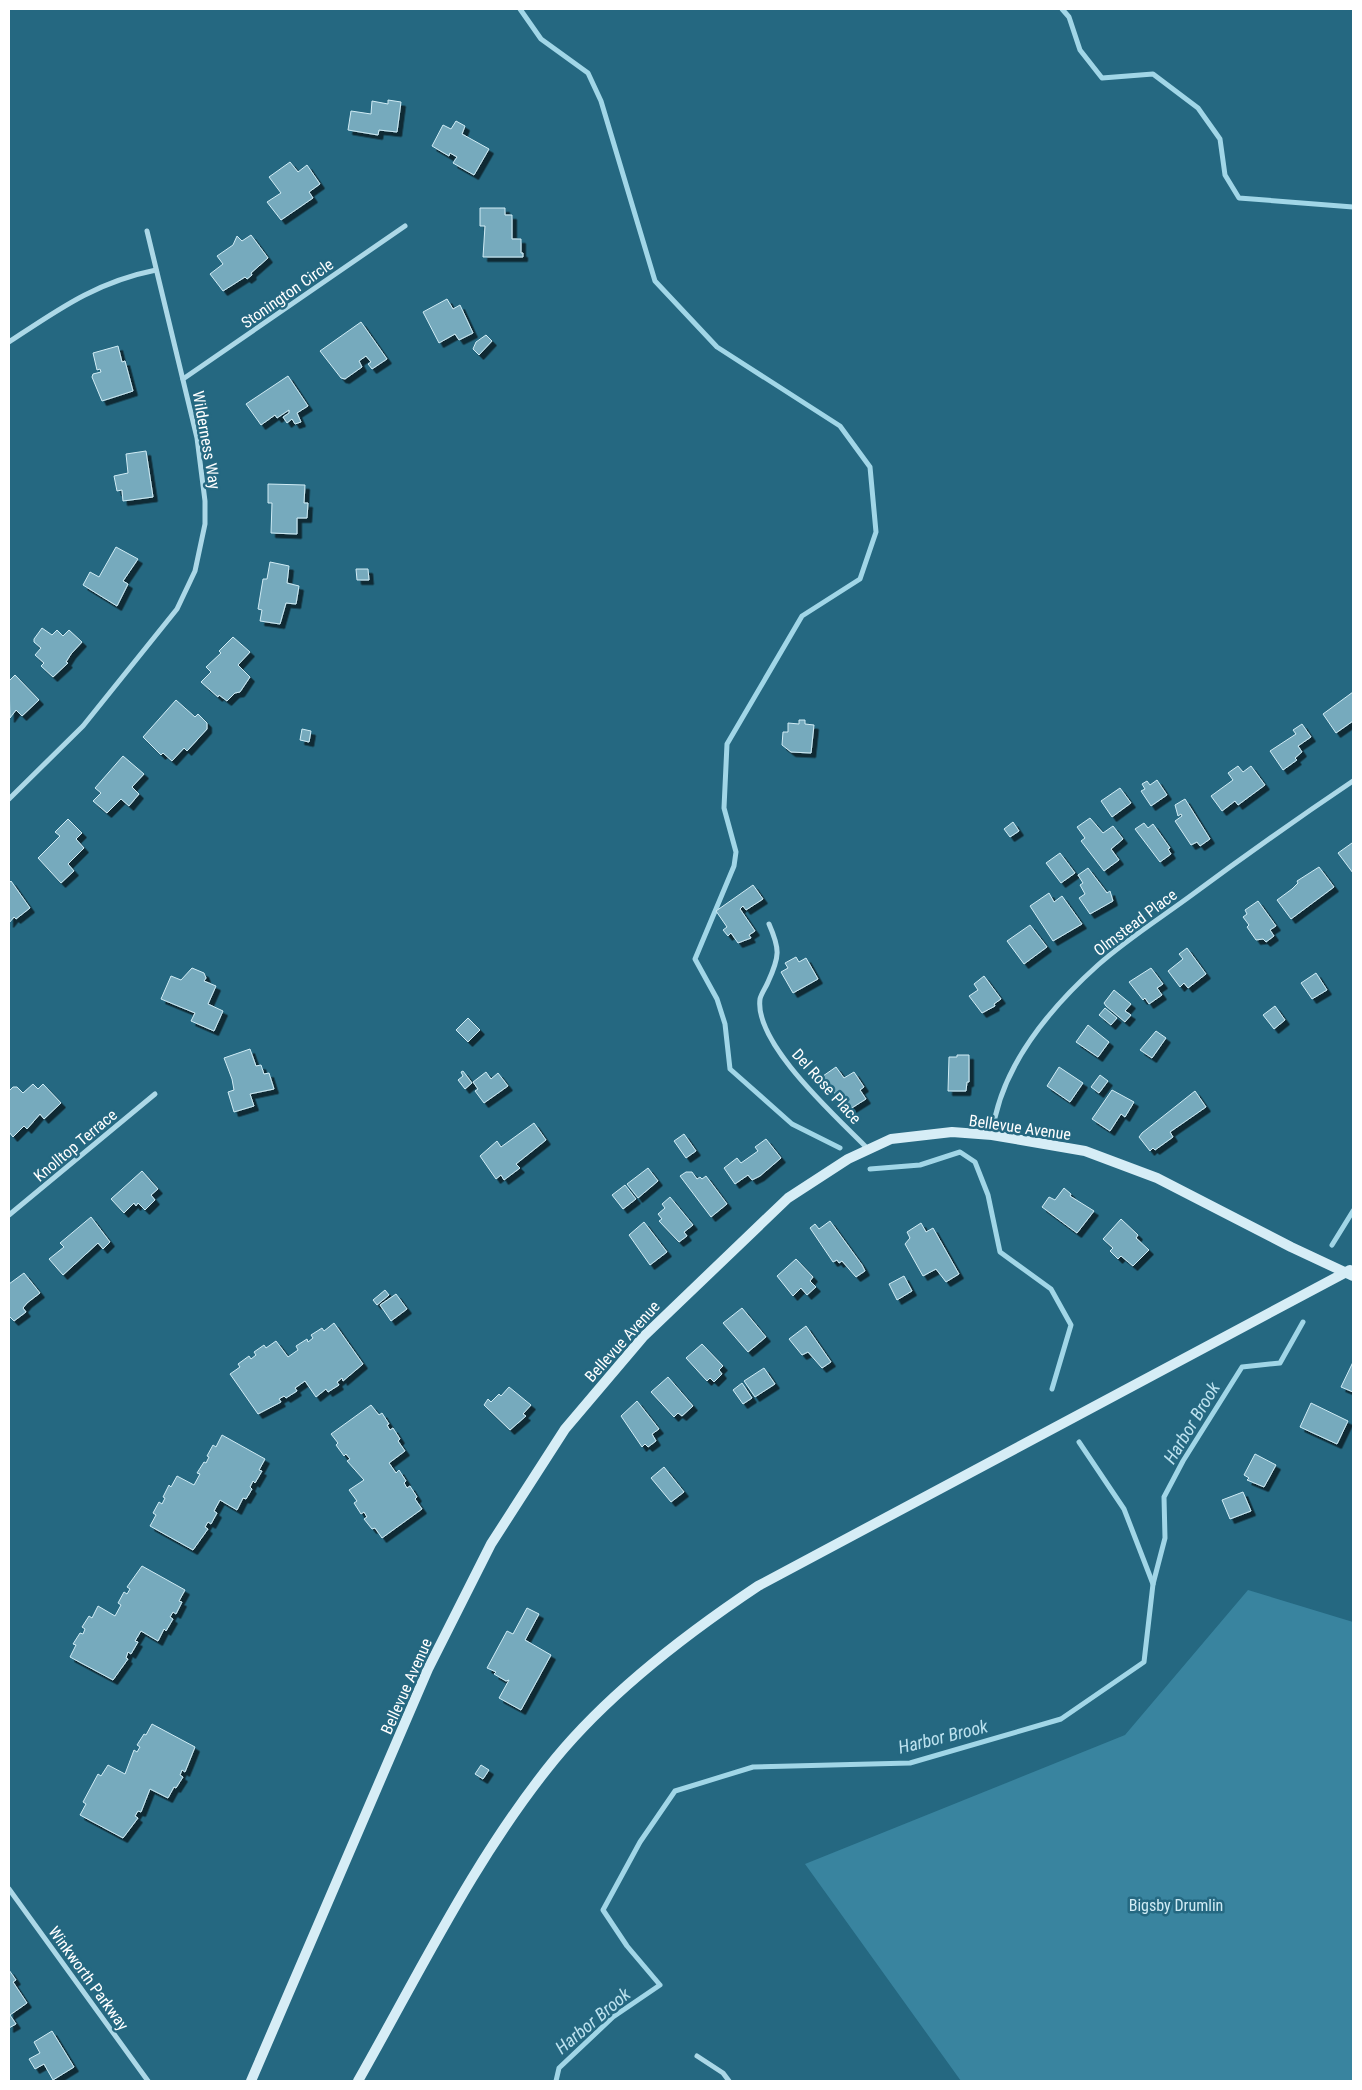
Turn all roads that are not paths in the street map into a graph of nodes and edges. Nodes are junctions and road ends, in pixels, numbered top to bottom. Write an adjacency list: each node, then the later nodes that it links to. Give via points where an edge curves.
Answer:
1 (405, 226): 5 (street, Stonington Circle)
2 (147, 231): 3 (street, Wilderness Way)
3 (156, 270): 4 (street, via 107,283 63,306); 5 (street, Wilderness Way)
4 (9, 342)
5 (183, 380): 7 (street, Wilderness Way, via 197,438 205,501 195,572 177,609 83,726)
6 (1353, 781): 10 (street, Olmstead Place, via 1099,964 1026,1045 1002,1092)
7 (9, 799)
8 (769, 924): 11 (street, Del Rose Place, via 778,944 777,956 760,999 761,1015 768,1034 801,1081)
9 (155, 1094): 12 (street, Knolltop Terrace)
10 (992, 1135): 11 (street, Bellevue Avenue, via 952,1132 919,1135); 13 (street, Bellevue Avenue, via 1085,1152 1157,1178 1291,1247)
11 (868, 1148): 17 (street, Bellevue Avenue, via 788,1198 760,1222 643,1337 565,1428 491,1544 428,1669)
12 (9, 1215)
13 (1351, 1272): 18 (street, via 758,1586 712,1616 641,1672 556,1758 515,1811 482,1859)
14 (9, 1889): 16 (street, Winkworth Parkway)
15 (697, 2056): 19 (street, via 723,2072)
16 (148, 2081)
17 (251, 2081)
18 (358, 2081)
19 (729, 2081)

